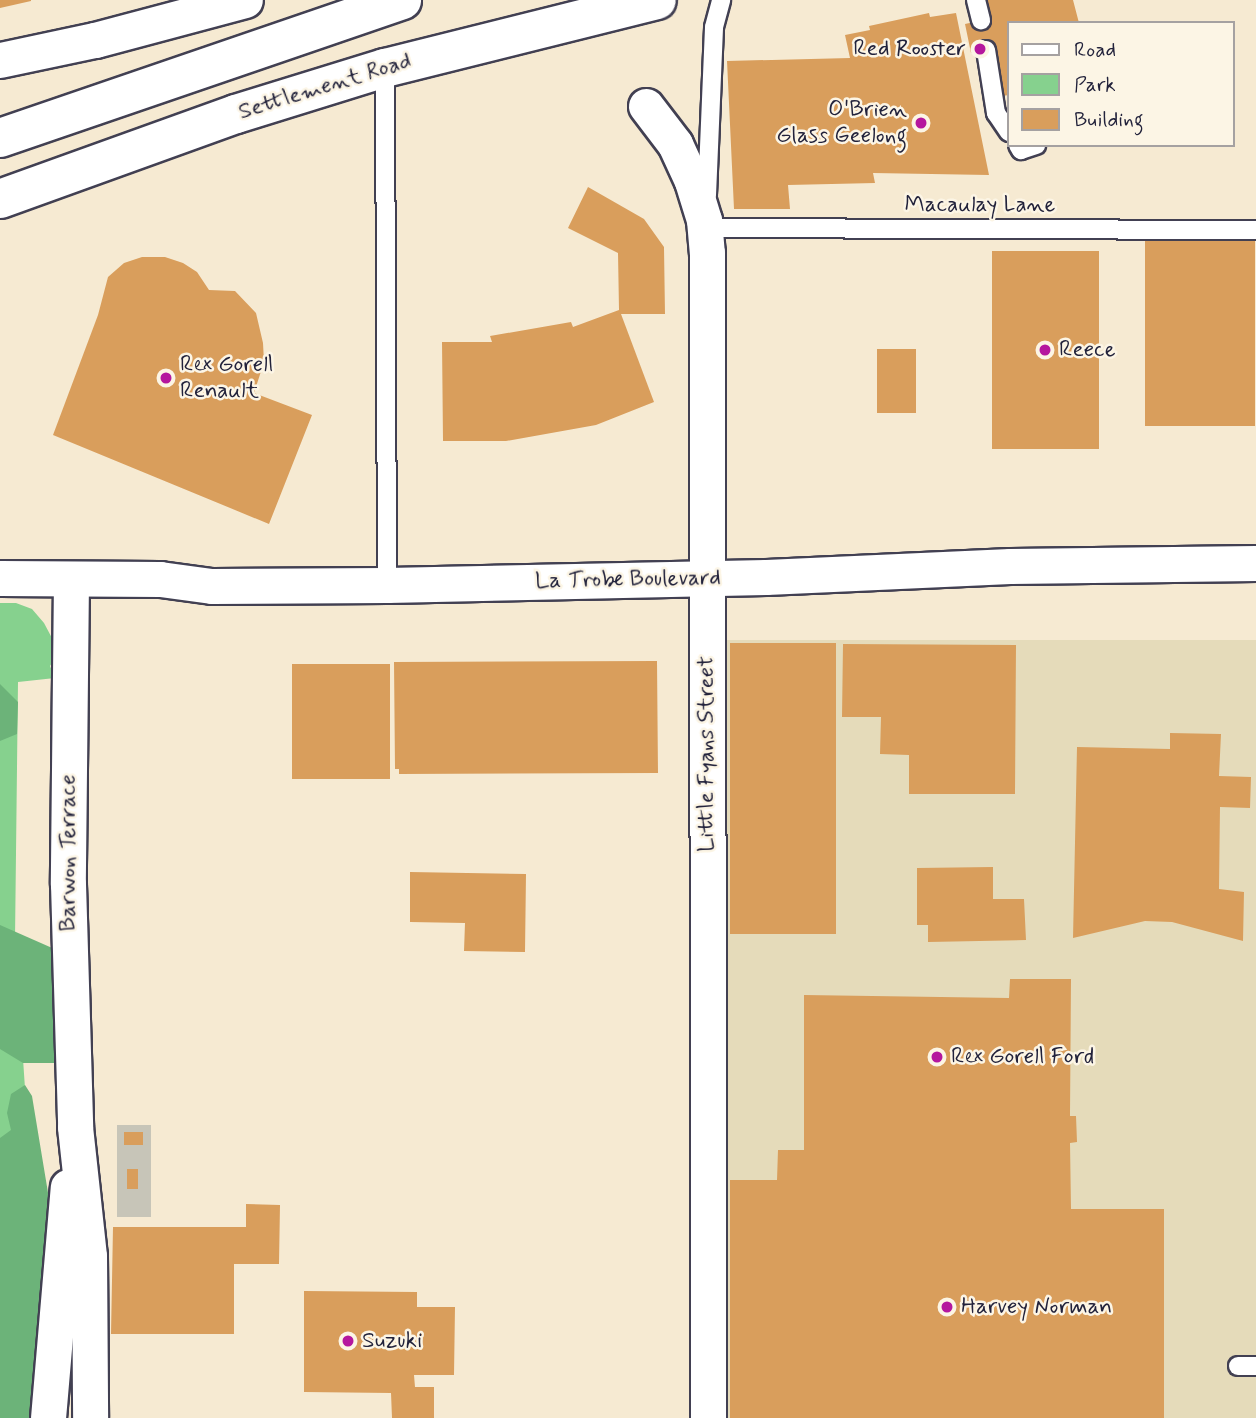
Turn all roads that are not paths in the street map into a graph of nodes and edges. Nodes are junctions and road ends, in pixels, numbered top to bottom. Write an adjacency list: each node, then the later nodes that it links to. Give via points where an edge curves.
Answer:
1 (246, 0): 8 (street)
2 (402, 0): 12 (highway)
3 (657, 0): 9 (highway, Settlement Road)
4 (721, 0): 14 (lane, via 714,27)
5 (976, 0): 6 (lane)
6 (981, 20)
7 (986, 50): 11 (lane, via 996,113)
8 (0, 60)
9 (385, 68): 13 (highway, Settlement Road, via 236,114); 20 (lane)
10 (646, 106): 14 (street, Little Fyans Street, via 682,159)
11 (1007, 129)
12 (0, 138)
13 (0, 199)
14 (705, 228): 15 (lane, Macaulay Lane); 18 (street, Little Fyans Street)
15 (1256, 230)
16 (1256, 564): 18 (street, La Trobe Boulevard, via 1010,566)
17 (0, 578): 19 (street, La Trobe Boulevard)
18 (706, 578): 20 (street, La Trobe Boulevard); 24 (street, Little Fyans Street)
19 (71, 579): 20 (street, La Trobe Boulevard, via 160,579 212,586); 21 (street, Barwon Terrace, via 68,884)
20 (387, 585)
21 (75, 1128): 22 (street, Barwon Terrace); 23 (street, Barwon Terrace, via 89,1256)
22 (48, 1418)
23 (90, 1418)
24 (708, 1418)

